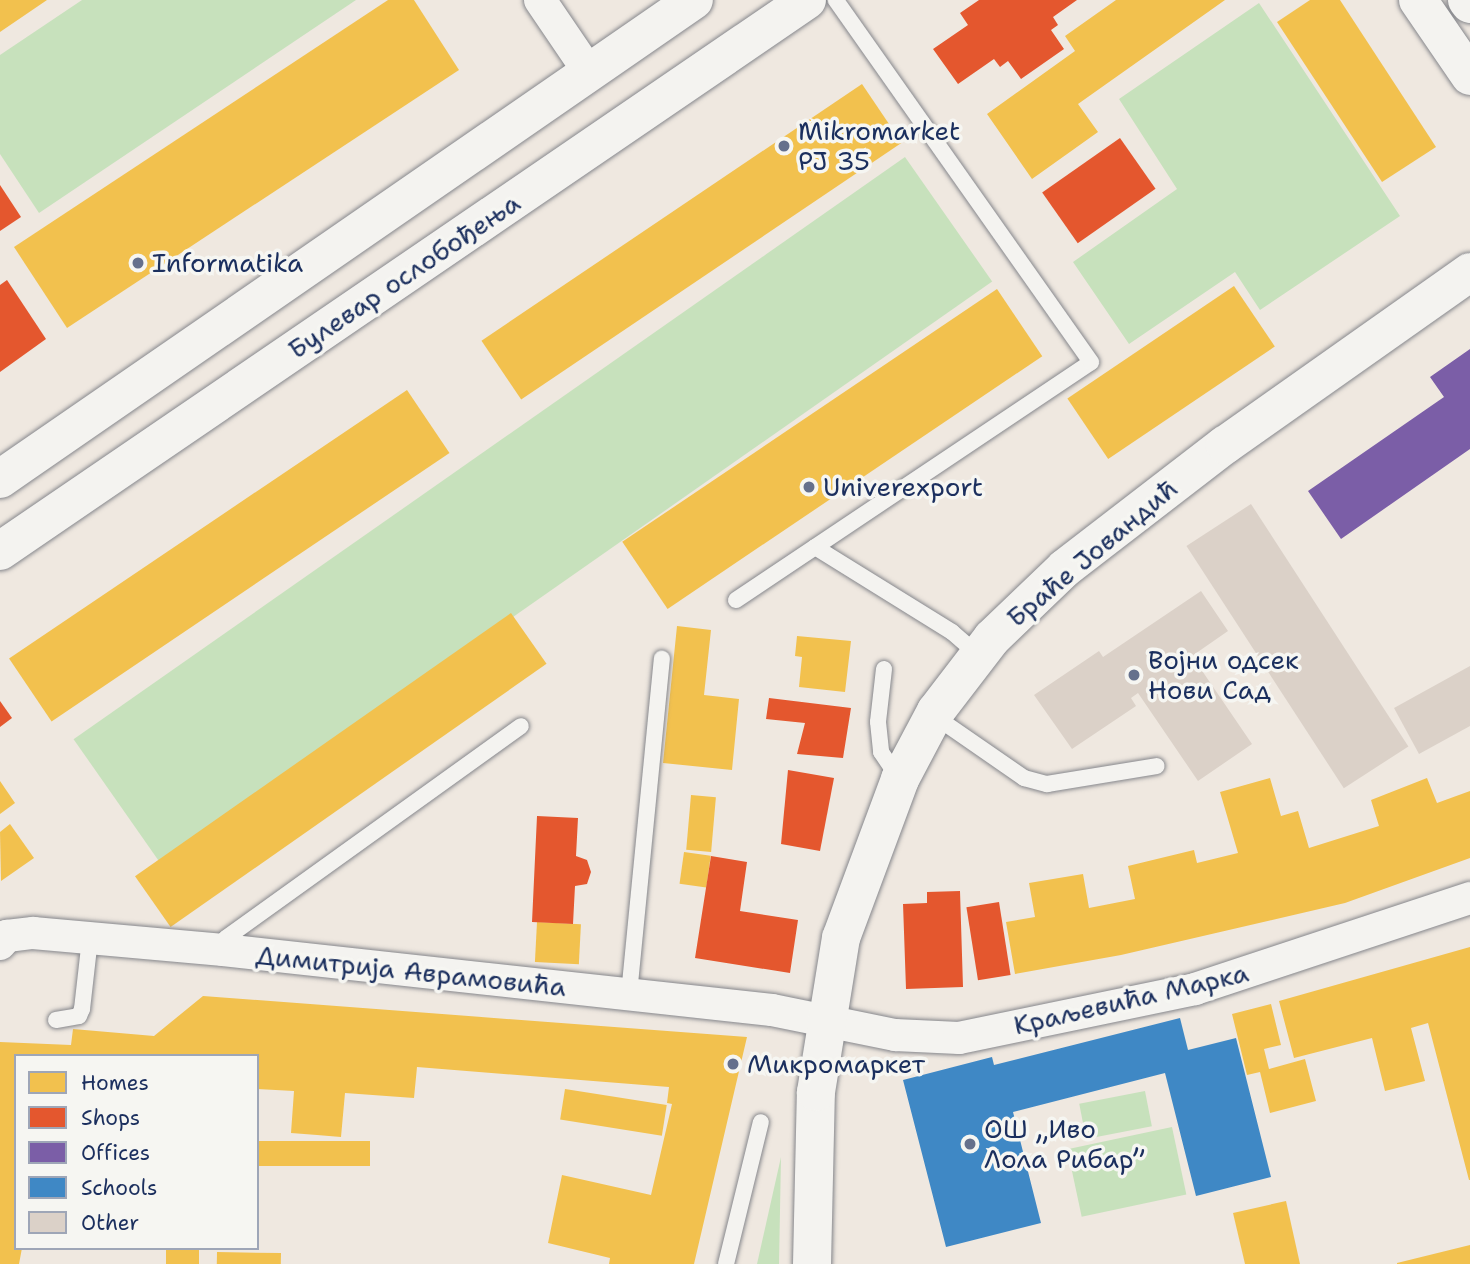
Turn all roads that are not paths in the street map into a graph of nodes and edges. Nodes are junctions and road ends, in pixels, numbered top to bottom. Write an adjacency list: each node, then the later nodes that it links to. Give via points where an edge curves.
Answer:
1 (540, 0): 8 (street)
2 (694, 0): 8 (main road)
3 (807, 0): 13 (main road, Булевар ослобођења)
4 (836, 0): 12 (lane, via 1091,362)
5 (1418, 0): 9 (main road)
6 (1467, 0): 7 (main road)
7 (1470, 4)
8 (589, 72): 11 (main road)
9 (1470, 76)
10 (1470, 272): 15 (main road, Браће Јовандић, via 1129,517 1030,598)
11 (0, 479)
12 (814, 547): 14 (lane); 15 (lane, via 952,632)
13 (0, 551)
14 (736, 600)
15 (978, 655): 18 (main road, Браће Јовандић)
16 (662, 659): 26 (lane)
17 (884, 669): 21 (lane, via 878,722 881,752)
18 (933, 715): 20 (lane, via 1024,778 1046,783); 21 (main road, Браће Јовандић)
19 (521, 726): 25 (lane, via 226,938)
20 (1157, 766)
21 (900, 779): 28 (main road, Браће Јовандић, via 847,913)
22 (1470, 898): 28 (street, Краљевића Марка, via 1195,989 959,1038 895,1035)
23 (90, 939): 24 (street, Димитрија Аврамовића, via 19,933); 25 (street, Димитрија Аврамовића); 27 (lane, via 82,1009 79,1016)
24 (0, 944)
25 (223, 950): 26 (street, Димитрија Аврамовића)
26 (629, 994): 28 (street, Димитрија Аврамовића, via 772,1010)
27 (56, 1020)
28 (825, 1021): 31 (main road, Браће Јовандић, via 817,1092)
29 (761, 1122): 30 (lane)
30 (726, 1264)
31 (812, 1264)

